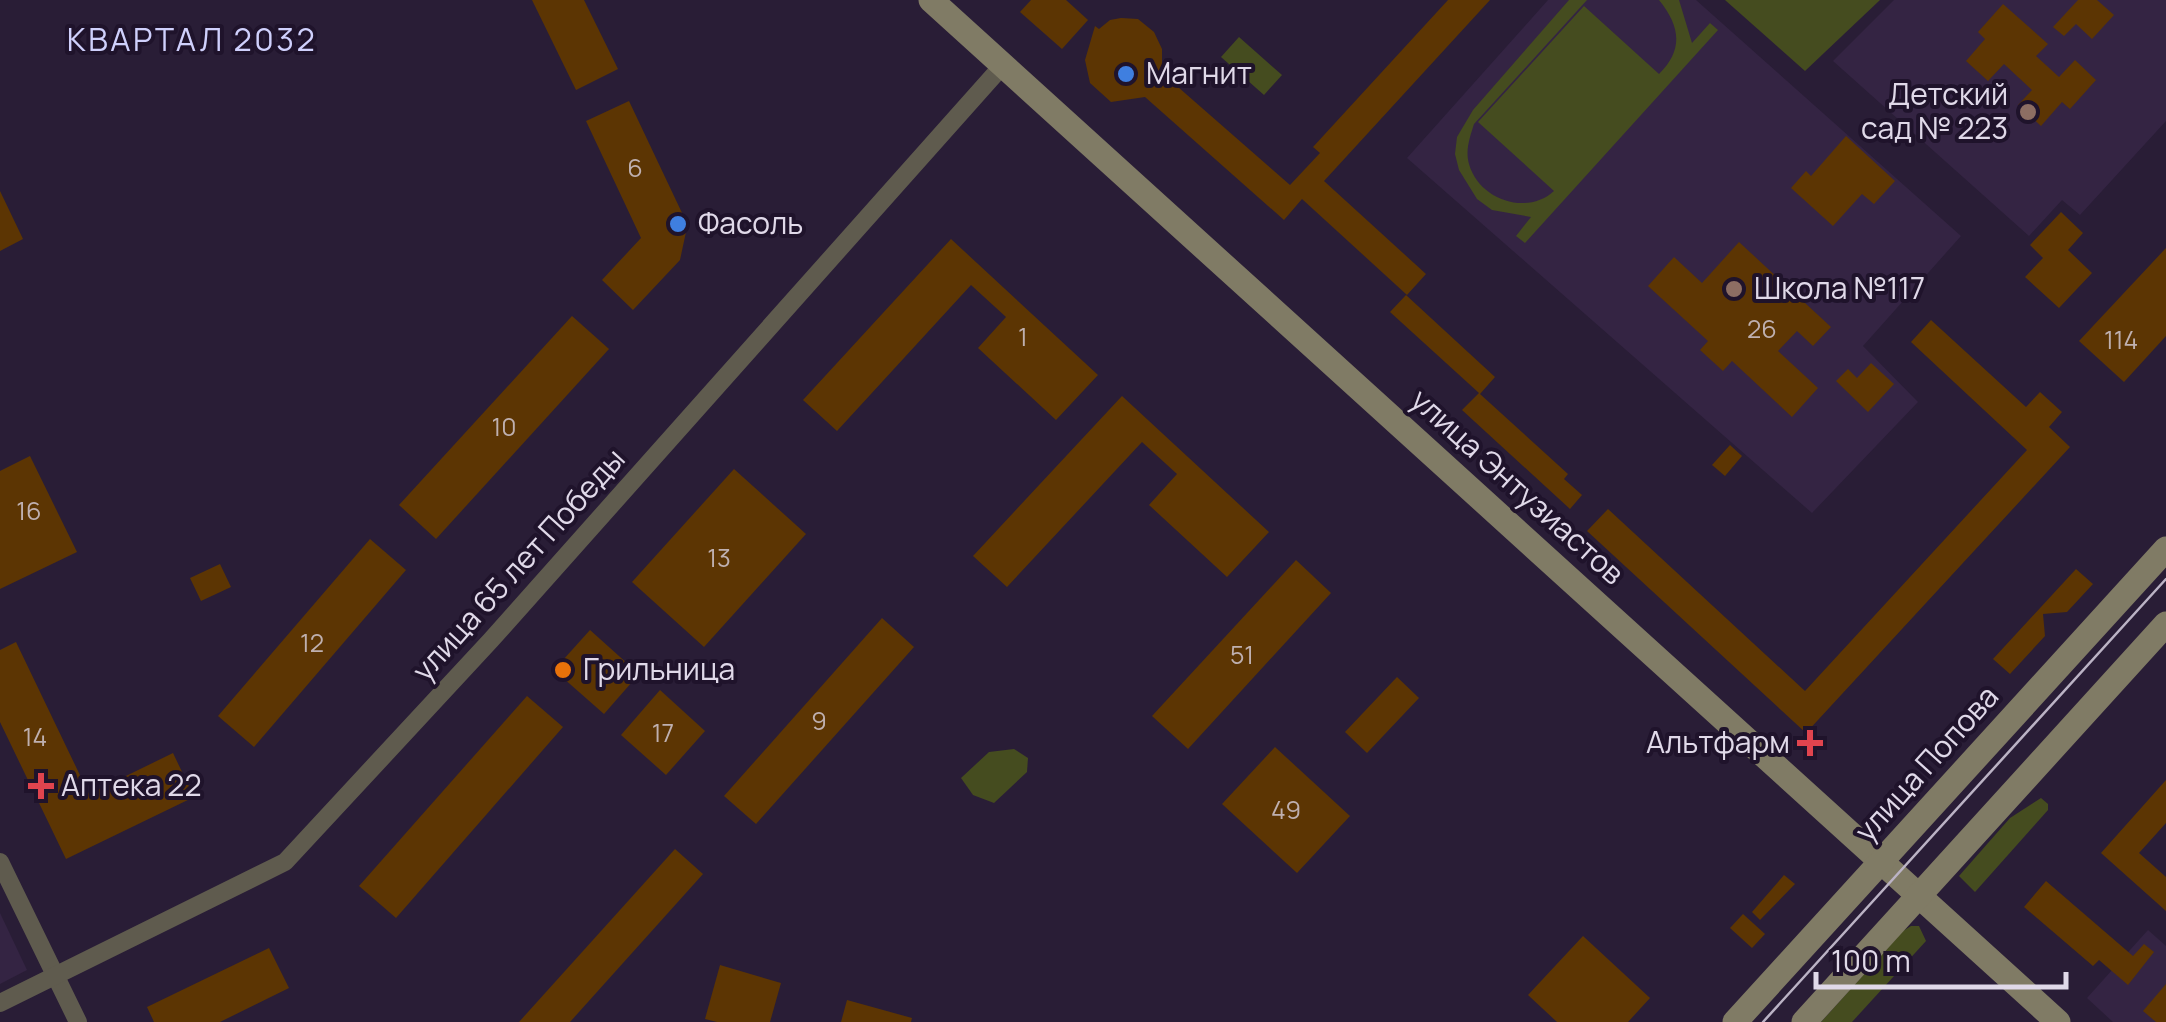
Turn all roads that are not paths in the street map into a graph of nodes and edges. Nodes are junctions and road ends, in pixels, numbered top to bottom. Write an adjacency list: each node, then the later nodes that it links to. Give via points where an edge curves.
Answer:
1 (931, 0): 2 (street, улица Энтузиастов)
2 (1003, 65): 5 (street, улица Энтузиастов); 8 (street, улица 65 лет Победы, via 285,862)
3 (2166, 549): 5 (street, улица Попова)
4 (2166, 624): 7 (street)
5 (1882, 861): 7 (street, улица Энтузиастов); 11 (street, улица Попова)
6 (0, 862): 8 (street)
7 (1920, 894): 12 (street); 13 (street, улица Энтузиастов)
8 (54, 975): 9 (street, улица 65 лет Победы); 10 (street)
9 (0, 1003)
10 (78, 1022)
11 (1734, 1022)
12 (1804, 1022)
13 (2058, 1022)

